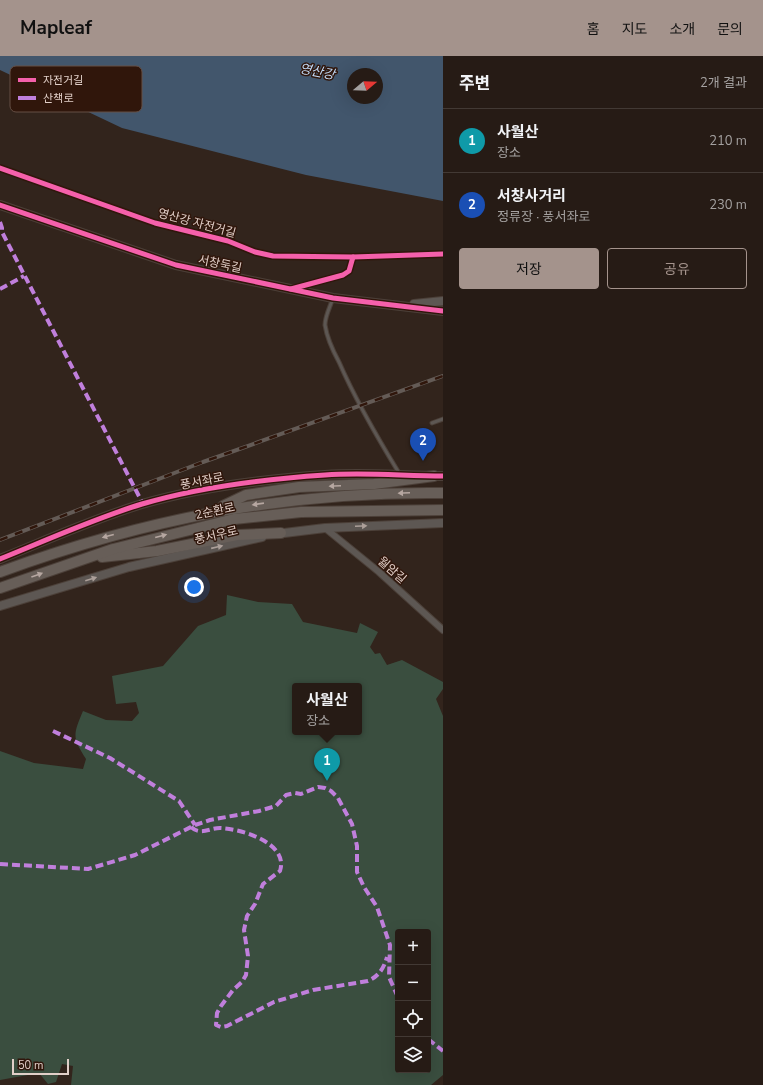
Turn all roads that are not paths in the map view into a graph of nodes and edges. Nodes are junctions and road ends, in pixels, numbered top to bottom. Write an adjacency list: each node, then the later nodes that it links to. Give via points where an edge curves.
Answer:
1 (0, 205): 2 (street, 서창둑길, via 176,265)
2 (333, 298): 4 (street, 서창둑길); 8 (lane, via 325,324 331,345 348,384)
3 (443, 301): 4 (street)
4 (401, 306): 5 (street, 서창둑길)
5 (443, 311)
6 (443, 419): 7 (lane)
7 (432, 423)
8 (400, 474): 9 (street, 풍서좌로); 16 (street, 풍서좌로, via 325,475 219,487 175,496 97,519)
9 (438, 476): 12 (highway, one-way to 12, via 374,484 299,487 246,495)
10 (443, 493): 12 (highway, 2순환로, one-way to 12, via 297,499)
11 (443, 510): 17 (highway, 2순환로, one-way to 11, via 234,519 301,512)
12 (214, 511): 18 (highway, 2순환로, one-way to 18, via 86,542)
13 (443, 523): 14 (street, 풍서우로, one-way to 13)
14 (325, 528): 15 (street, 풍서우로); 21 (street, 월암길, via 379,572)
15 (281, 533): 17 (highway, via 237,535 157,551); 20 (street, 풍서우로, one-way to 15, via 129,567)
16 (0, 559)
17 (79, 560): 19 (highway, 2순환로, one-way to 17)
18 (0, 572)
19 (0, 588)
20 (0, 606)
21 (443, 630)

